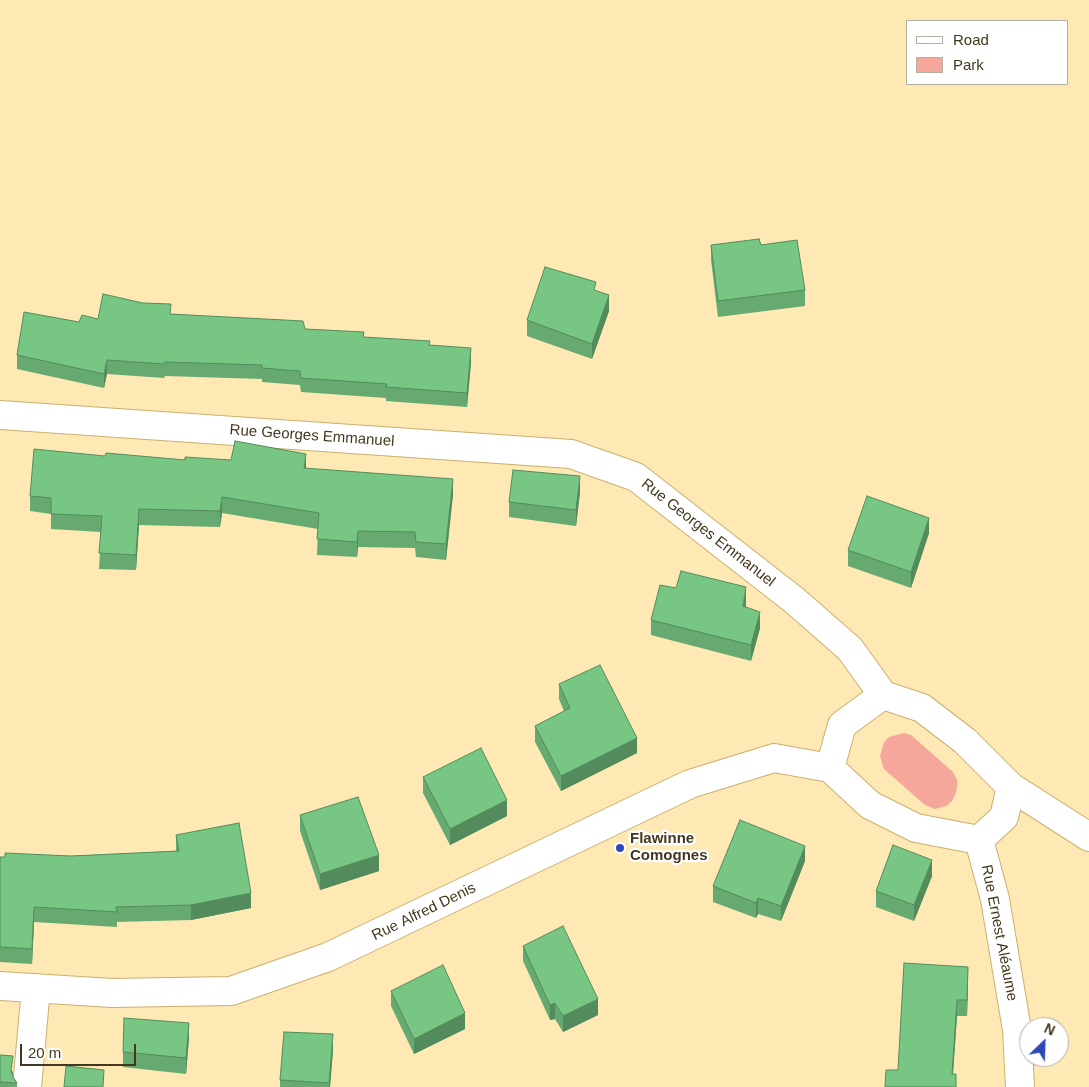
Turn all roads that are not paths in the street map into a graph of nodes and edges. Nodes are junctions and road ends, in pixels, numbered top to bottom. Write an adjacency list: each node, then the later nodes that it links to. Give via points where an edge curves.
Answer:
1 (0, 415): 2 (street, Rue Georges Emmanuel, via 571,454 636,477 801,606 850,649)
2 (883, 695): 3 (street, via 842,724); 4 (street, via 922,708 965,741)
3 (830, 768): 6 (street, via 870,805 916,828); 8 (street, Rue Alfred Denis, via 774,758 690,784 328,957 231,991 112,993)
4 (1011, 787): 5 (street); 6 (street, via 1004,817)
5 (1089, 837)
6 (979, 840): 10 (street, Rue Ernest Aléaume, via 995,899 1017,1030)
7 (0, 986): 8 (street, Rue Alfred Denis)
8 (36, 988): 9 (street)
9 (26, 1087)
10 (1020, 1087)

